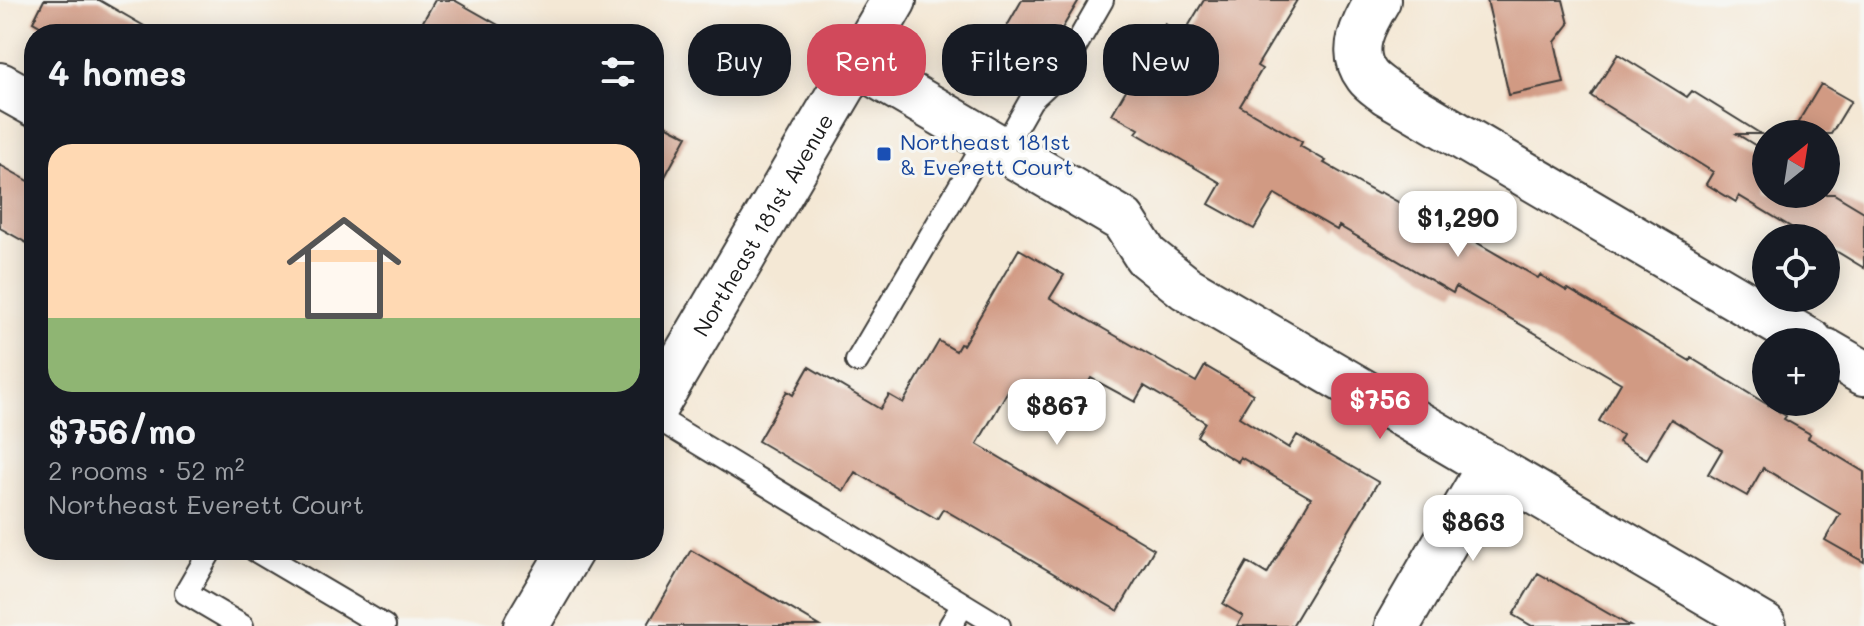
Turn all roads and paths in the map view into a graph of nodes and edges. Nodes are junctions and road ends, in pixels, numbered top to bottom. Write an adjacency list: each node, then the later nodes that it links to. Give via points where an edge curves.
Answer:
1 (894, 0): 4 (street, Northeast 181st Avenue)
2 (1102, 0): 9 (lane, via 1060,73)
3 (1378, 0): 10 (street, via 1359,36 1358,53 1367,76 1387,93)
4 (880, 24)
5 (0, 85): 8 (street)
6 (838, 96): 14 (street, Northeast 181st Avenue)
7 (912, 96): 9 (street)
8 (24, 98)
9 (995, 144): 12 (lane); 16 (street, via 1123,220 1146,256 1186,288)
10 (1787, 328)
11 (1840, 359): 13 (street)
12 (857, 361)
13 (1864, 373)
14 (664, 392)
15 (664, 422): 20 (lane)
16 (1490, 465): 26 (street); 27 (street)
17 (205, 560): 21 (lane, via 186,593)
18 (272, 560): 22 (lane)
19 (565, 560): 23 (street)
20 (963, 605): 24 (lane); 25 (lane)
21 (242, 626)
22 (384, 626)
23 (526, 626)
24 (950, 626)
25 (999, 626)
26 (1397, 626)
27 (1764, 626)

